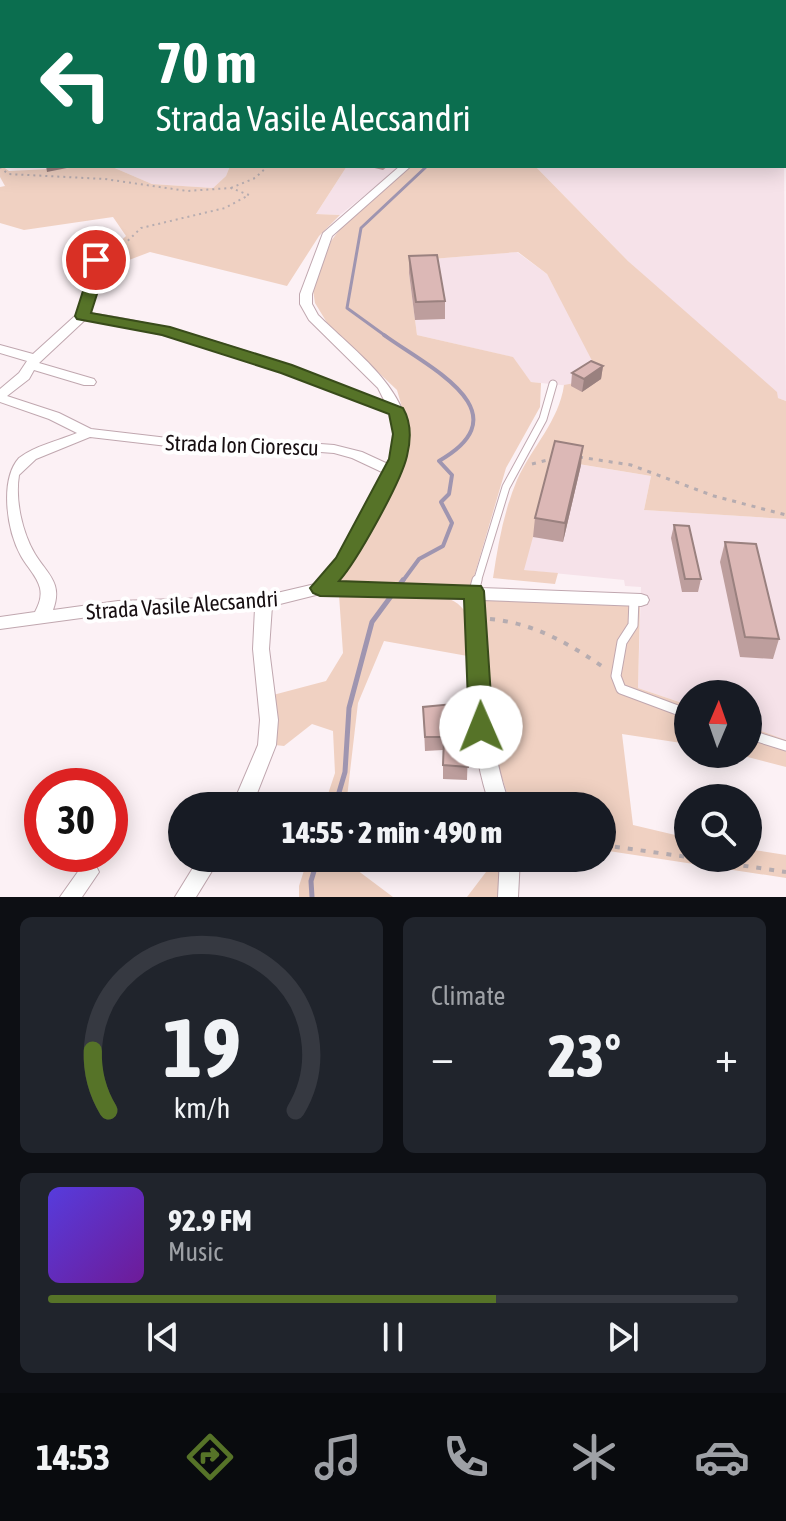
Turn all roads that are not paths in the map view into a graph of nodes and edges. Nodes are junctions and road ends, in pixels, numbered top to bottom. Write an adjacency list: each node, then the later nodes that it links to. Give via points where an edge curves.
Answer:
1 (404, 168): 9 (street, via 327,235 306,294 313,317 383,386)
2 (97, 262): 3 (street)
3 (82, 316): 5 (street); 9 (street, via 165,331)
4 (0, 349): 5 (street)
5 (33, 362): 6 (street); 8 (street)
6 (89, 382)
7 (553, 384): 13 (lane, via 553,402 514,468 498,508)
8 (0, 396): 10 (street, Strada Ion Ciorescu)
9 (397, 411): 11 (street, via 401,445)
10 (88, 433): 11 (street, Strada Ion Ciorescu, via 219,448 334,449); 16 (street, via 25,460 10,480 26,551 48,590)
11 (391, 471): 12 (street, via 344,562)
12 (320, 588): 13 (street, Strada Vasile Alecsandri); 15 (street, Strada Vasile Alecsandri)
13 (474, 591): 14 (street, Strada Vasile Alecsandri); 22 (street, via 481,727)
14 (637, 599): 18 (lane, via 616,676 621,689)
15 (264, 602): 16 (street, Strada Vasile Alecsandri, via 133,606); 21 (street, via 267,745)
16 (42, 617): 17 (street, Strada Vasile Alecsandri)
17 (0, 623)
18 (674, 709)
19 (762, 738): 20 (lane)
20 (786, 746)
21 (248, 792)
22 (494, 792)
23 (89, 872): 26 (street)
24 (201, 872): 27 (street)
25 (509, 872): 28 (street)
26 (70, 897)
27 (185, 897)
28 (508, 897)

